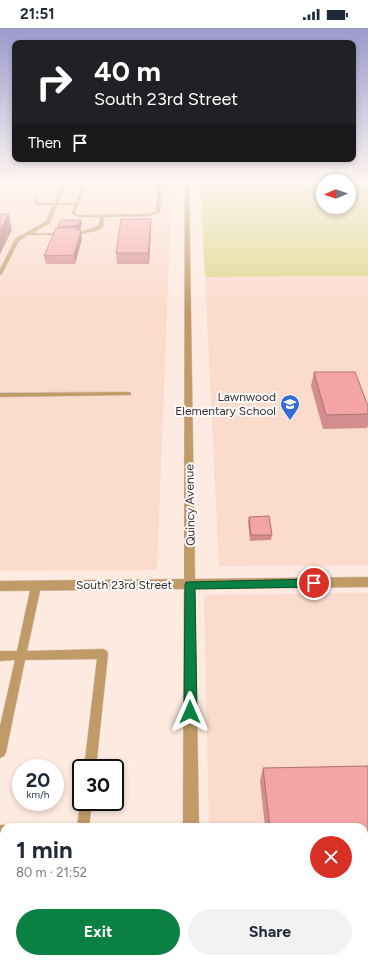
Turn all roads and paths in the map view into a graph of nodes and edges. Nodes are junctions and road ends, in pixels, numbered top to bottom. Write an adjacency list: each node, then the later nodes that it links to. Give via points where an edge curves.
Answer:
1 (42, 226): 4 (lane)
2 (100, 226): 4 (lane, via 95,230 81,233)
3 (187, 226): 9 (street, Quincy Avenue)
4 (28, 234): 5 (lane, via 17,240)
5 (0, 274)
6 (129, 394): 7 (lane)
7 (0, 395)
8 (368, 582): 9 (street, South 23rd Street)
9 (190, 585): 11 (street, South 23rd Street); 18 (street, Quincy Avenue)
10 (0, 586): 11 (street, South 23rd Street)
11 (36, 586): 13 (lane)
12 (0, 656): 13 (lane)
13 (21, 656): 14 (lane); 15 (lane, via 103,654)
14 (0, 752)
15 (91, 759)
16 (85, 811): 17 (lane)
17 (83, 823)
18 (191, 823)

